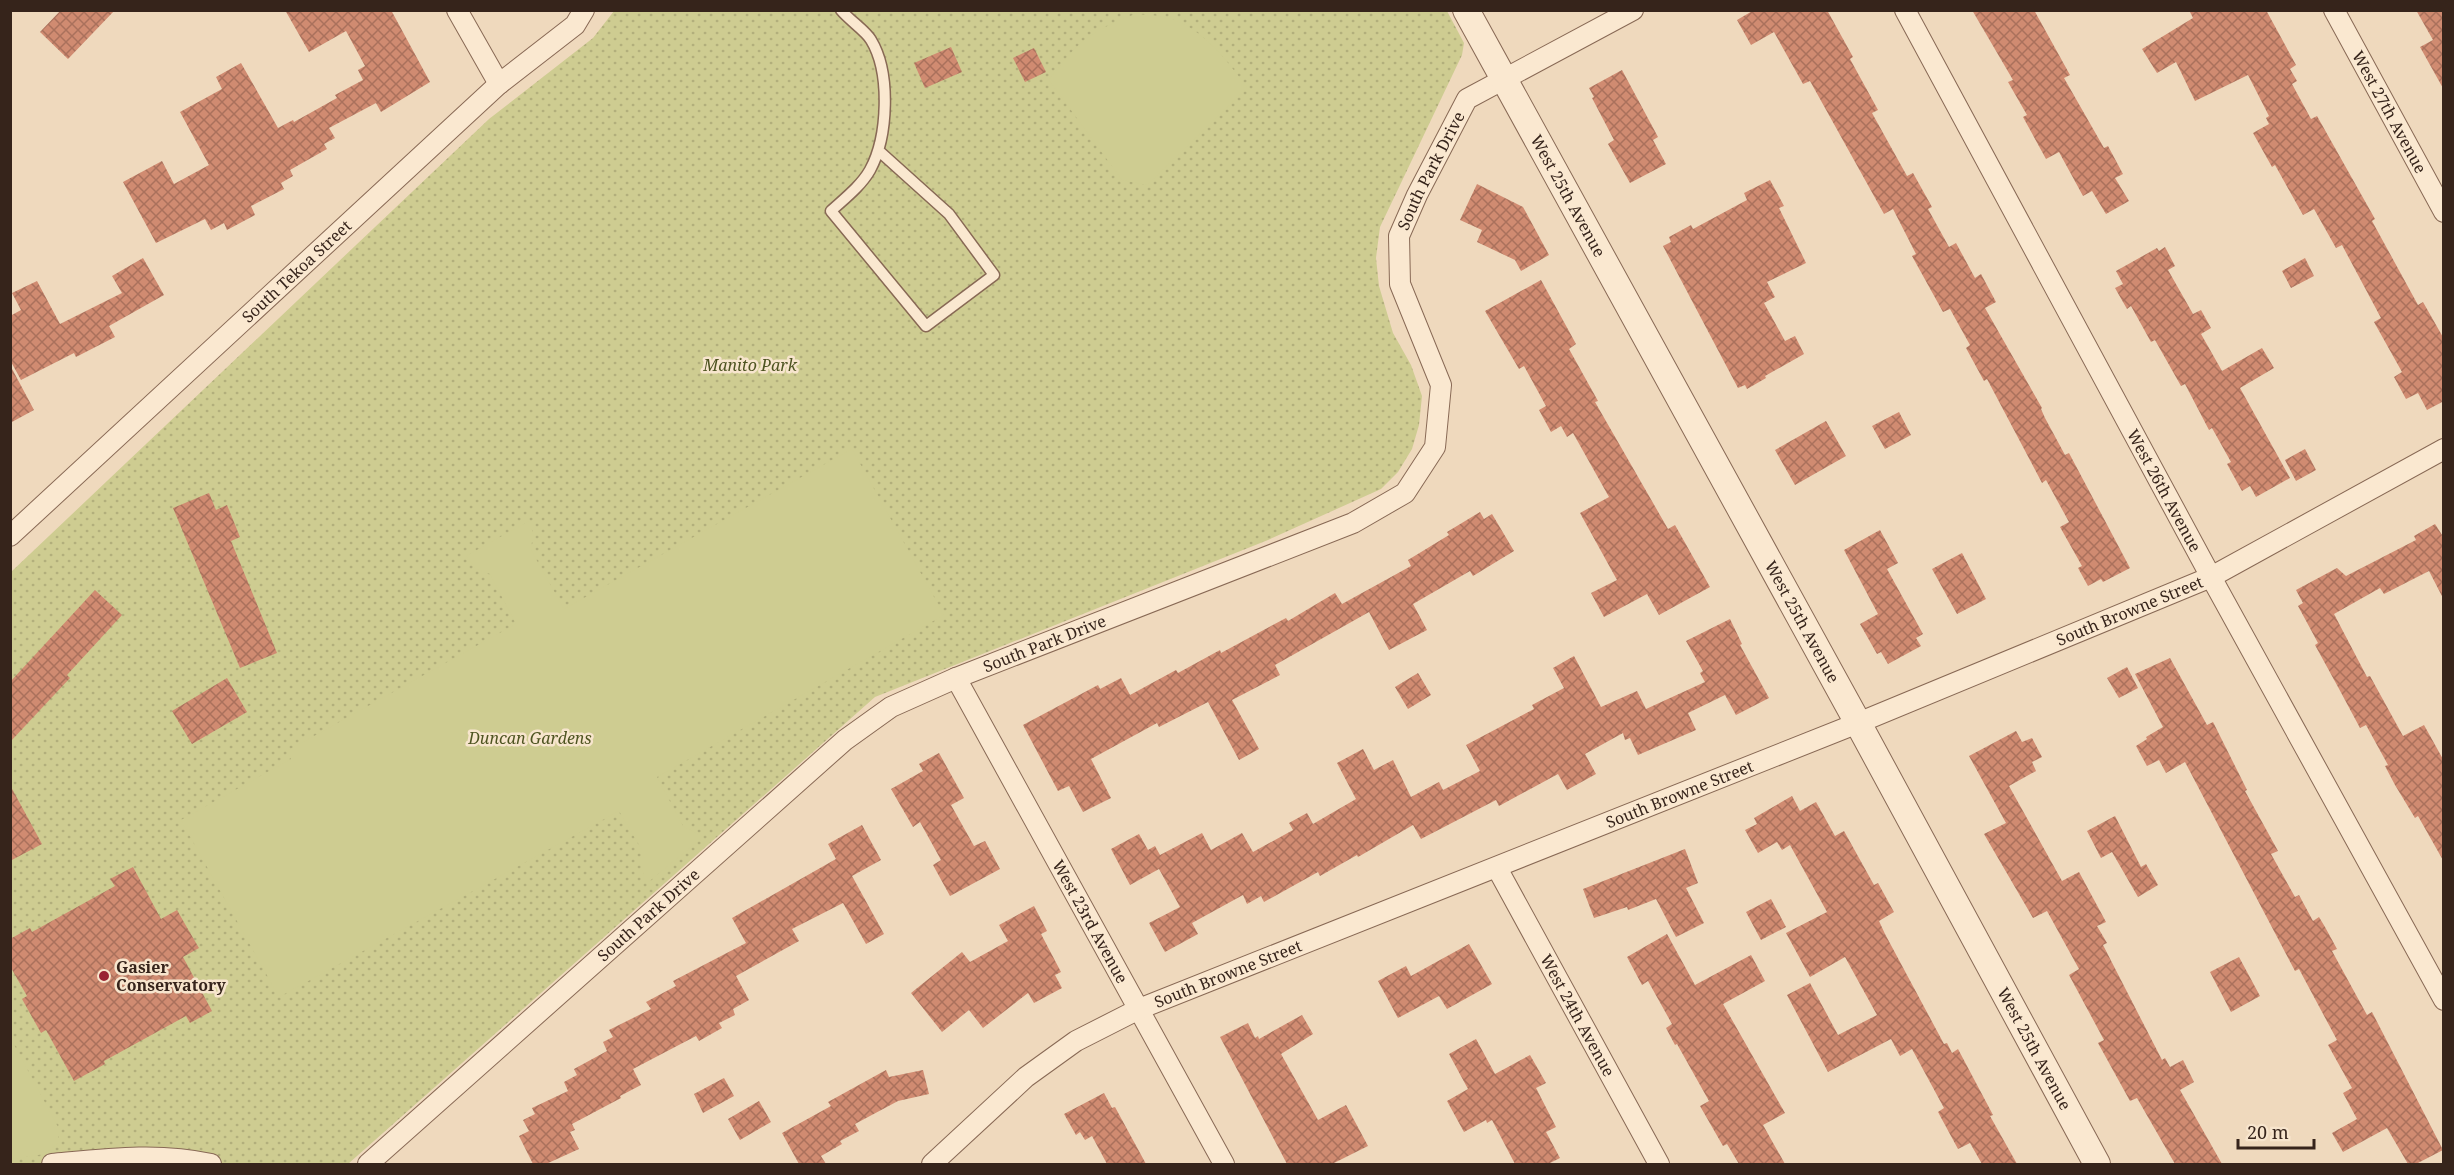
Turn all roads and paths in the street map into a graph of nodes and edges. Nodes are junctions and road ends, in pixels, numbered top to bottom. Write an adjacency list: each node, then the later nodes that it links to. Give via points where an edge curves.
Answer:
1 (457, 10): 9 (street)
2 (584, 10): 9 (street, South Tekoa Street, via 575,25)
3 (841, 10): 10 (lane, via 870,37 881,60 884,82)
4 (1466, 10): 8 (street, West 25th Avenue)
5 (1633, 10): 8 (street, South Park Drive)
6 (1905, 10): 14 (street, West 26th Avenue)
7 (2334, 10): 11 (street, West 27th Avenue)
8 (1505, 79): 15 (street, South Park Drive, via 1467,99 1399,237 1400,284 1441,385 1435,447 1405,493 1342,527); 16 (street, West 25th Avenue)
9 (499, 84): 13 (street, South Tekoa Street)
10 (879, 151): 10 (lane, via 868,172 831,211 926,326 994,275 949,214)
11 (2444, 212)
12 (2444, 449): 14 (street, South Browne Street)
13 (10, 536)
14 (2211, 577): 16 (street, South Browne Street); 18 (street, West 26th Avenue)
15 (956, 678): 19 (street, West 23rd Avenue); 22 (street, South Park Drive, via 891,707 845,740)
16 (1858, 723): 17 (street, South Browne Street); 26 (street, West 25th Avenue)
17 (1497, 868): 19 (street, South Browne Street); 25 (street, West 24th Avenue)
18 (2444, 1000)
19 (1139, 1010): 23 (street, South Browne Street, via 1076,1041 1026,1077); 24 (street, West 23rd Avenue)
20 (52, 1164): 21 (street, via 147,1156)
21 (211, 1164)
22 (368, 1164)
23 (932, 1164)
24 (1224, 1164)
25 (1659, 1164)
26 (2097, 1164)

